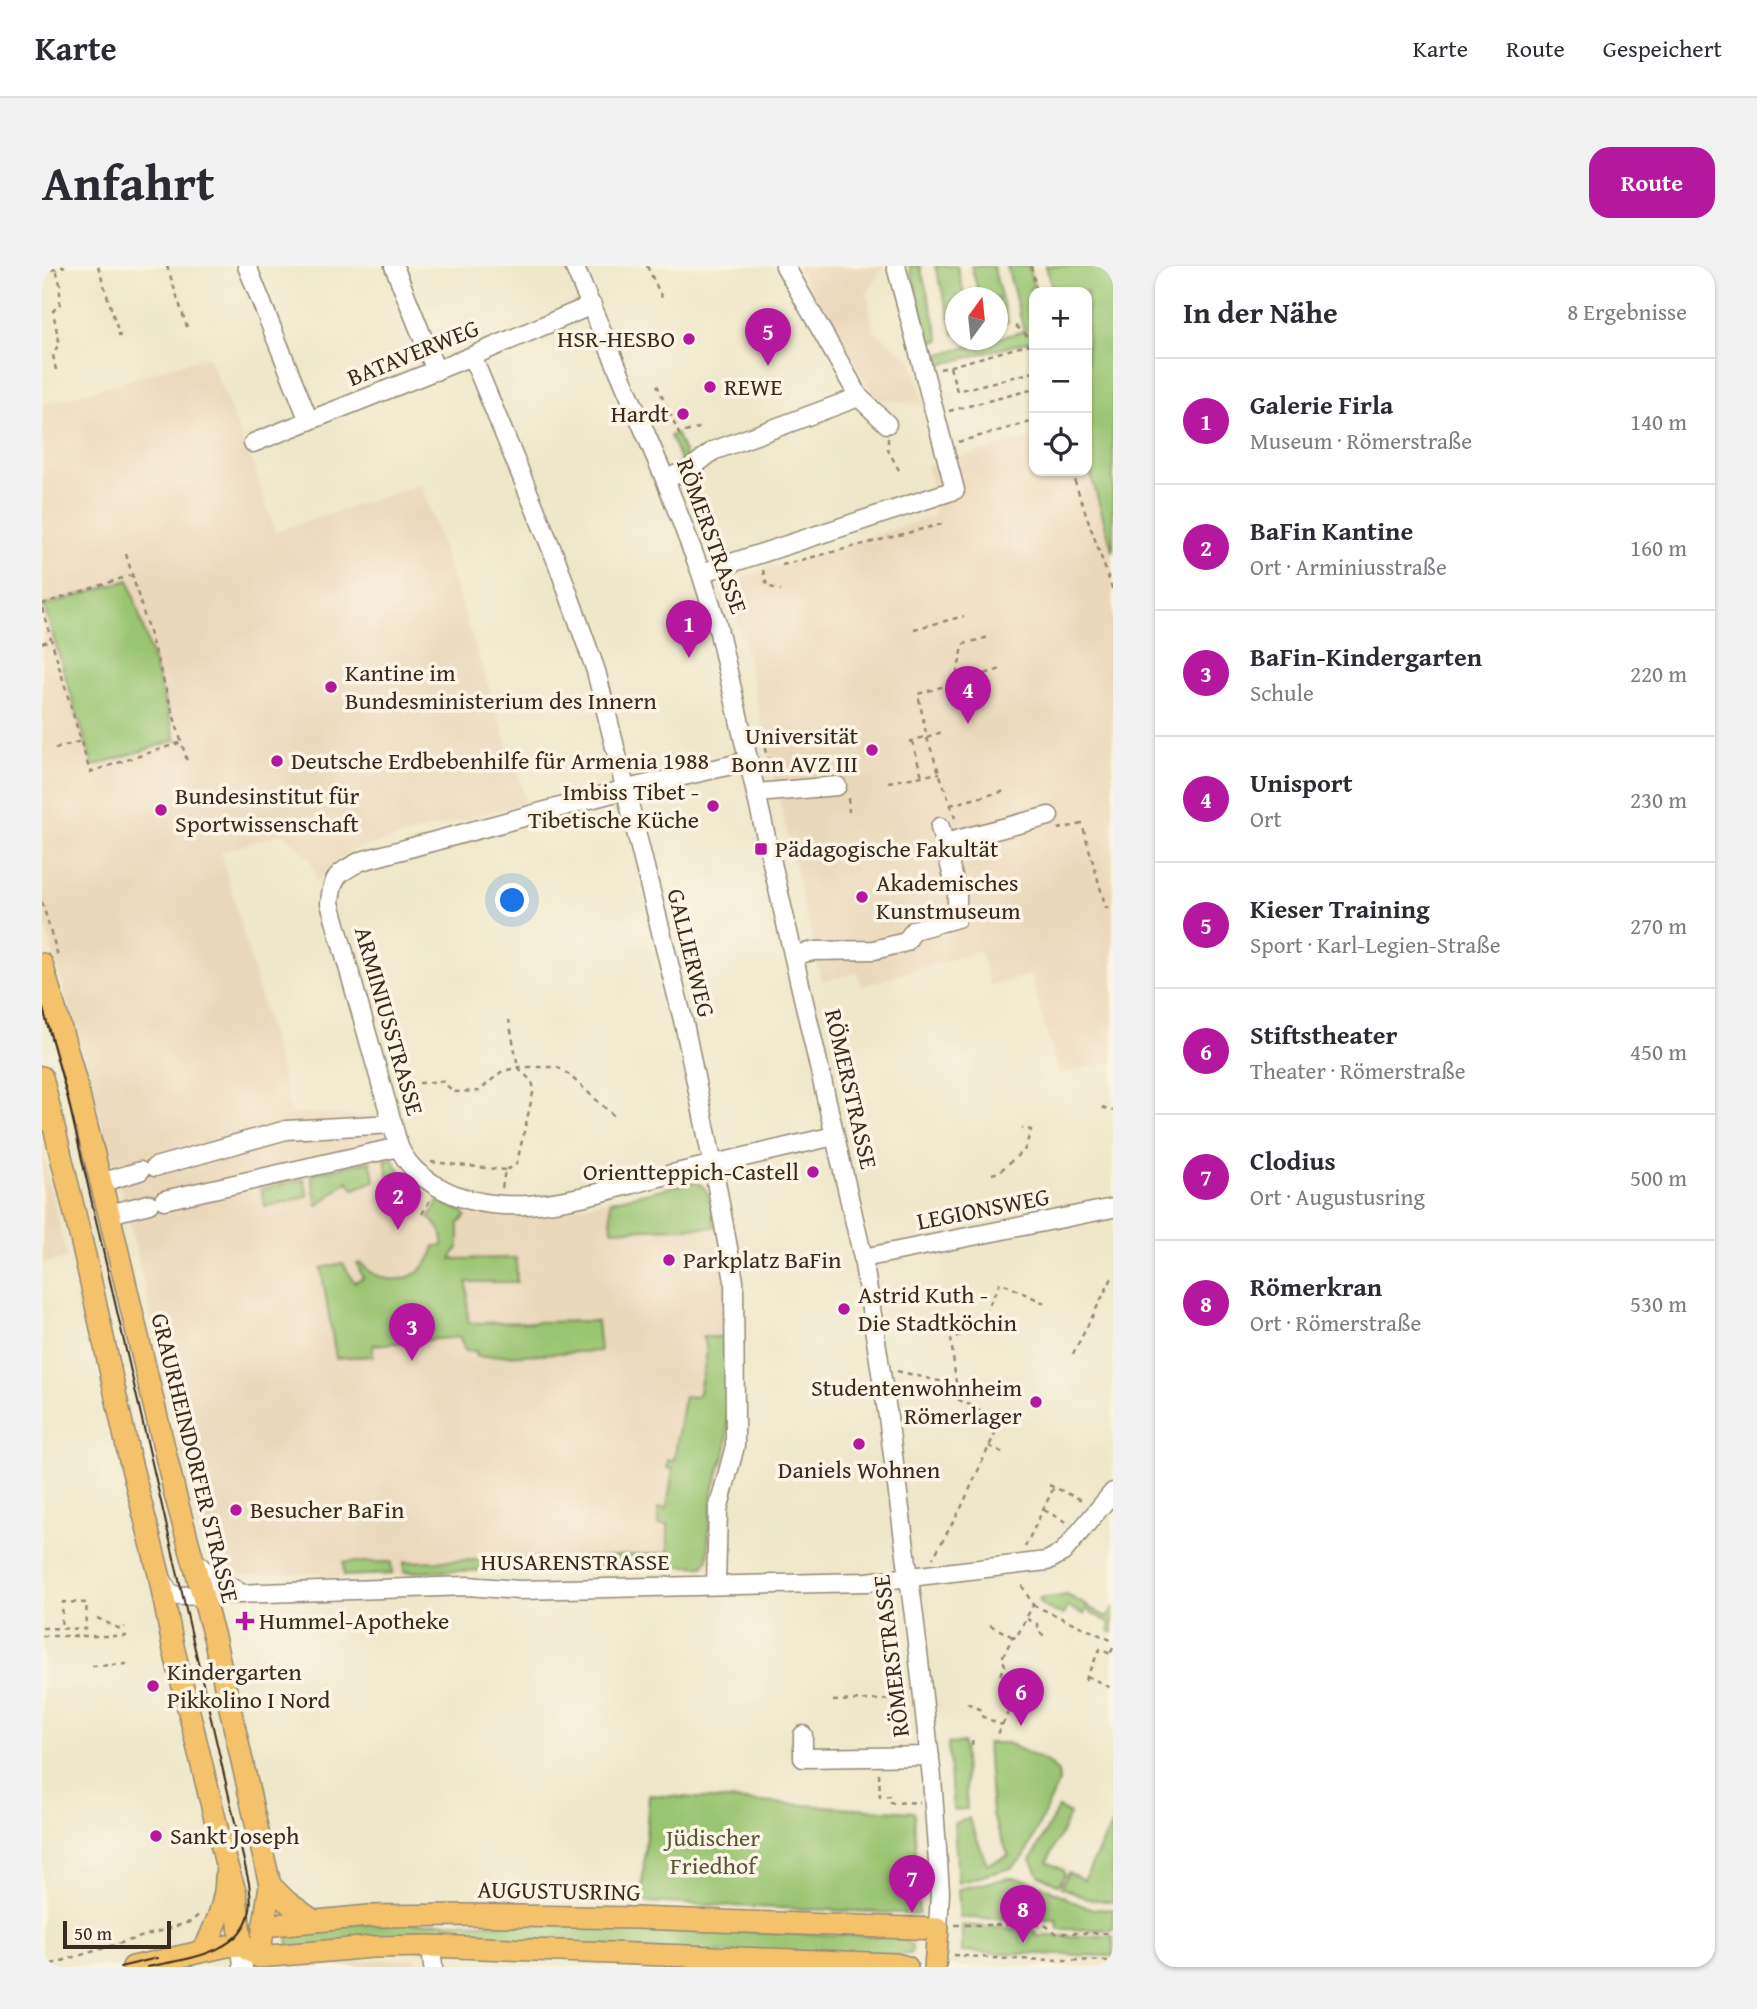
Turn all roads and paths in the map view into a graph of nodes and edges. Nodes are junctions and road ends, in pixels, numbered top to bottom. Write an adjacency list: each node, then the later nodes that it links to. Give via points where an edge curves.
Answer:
1 (65, 266): 11 (path)
2 (98, 266): 18 (path)
3 (167, 266): 17 (path)
4 (247, 266): 31 (street)
5 (394, 266): 24 (street)
6 (574, 266): 15 (street, RÖMERSTRASSE)
7 (648, 266): 14 (path)
8 (785, 266): 29 (street)
9 (896, 266): 25 (street)
10 (1031, 266): 13 (path)
11 (56, 269): 12 (path); 23 (path, via 60,284 60,304 53,311 59,343 53,355)
12 (42, 273)
13 (1036, 287)
14 (664, 302)
15 (592, 305): 21 (street, BATAVERWEG); 39 (street, RÖMERSTRASSE)
16 (1016, 326): 19 (path)
17 (187, 327)
18 (120, 337)
19 (1029, 338)
20 (1029, 343): 22 (path)
21 (472, 356): 24 (street, BATAVERWEG); 67 (street, GALLIERWEG, via 570,598 596,671)
22 (950, 367): 25 (path); 26 (path, via 957,391)
23 (56, 370)
24 (436, 371): 31 (street, BATAVERWEG)
25 (925, 372): 30 (street)
26 (1029, 373)
27 (657, 385): 34 (path, via 675,431 679,434)
28 (1029, 390): 30 (path)
29 (859, 397): 33 (street); 39 (street, via 713,451 690,469)
30 (936, 414): 36 (street)
31 (309, 421): 35 (street, BATAVERWEG)
32 (1029, 422): 36 (path)
33 (887, 424): 37 (path, via 888,450)
34 (698, 425)
35 (253, 443)
36 (944, 446): 44 (street, via 955,490)
37 (900, 472)
38 (1073, 476): 47 (path)
39 (665, 479): 44 (street, RÖMERSTRASSE)
40 (946, 523): 42 (path)
41 (126, 554): 45 (path)
42 (776, 566)
43 (763, 570): 46 (path, via 767,586)
44 (701, 573): 63 (street, RÖMERSTRASSE)
45 (132, 575): 48 (path); 60 (path)
46 (781, 590)
47 (1113, 591)
48 (42, 606): 52 (path)
49 (964, 616): 50 (path)
50 (914, 629)
51 (992, 636): 55 (path, via 964,644)
52 (51, 640): 53 (path); 58 (path)
53 (42, 643)
54 (1001, 669): 55 (path)
55 (954, 684): 57 (path, via 918,694)
56 (944, 731): 57 (path)
57 (927, 737): 64 (path); 65 (path, via 910,741)
58 (81, 741): 60 (path, via 90,772); 61 (path)
59 (759, 741): 70 (path, via 763,740)
60 (182, 743): 62 (path)
61 (55, 749)
62 (187, 761)
63 (749, 761): 67 (street, ARMINIUSSTRASSE); 70 (street, RÖMERSTRASSE)
64 (941, 773): 65 (path); 71 (path)
65 (922, 776): 66 (path)
66 (888, 782)
67 (627, 789): 81 (street, ARMINIUSSTRASSE, via 361,861 339,873 331,886 330,902); 89 (street, GALLIERWEG)
68 (842, 790): 70 (street); 72 (path)
69 (1005, 791): 71 (path)
70 (766, 792): 76 (street, RÖMERSTRASSE)
71 (950, 804): 74 (path)
72 (849, 812)
73 (1054, 822): 74 (street); 75 (path, via 1082,824 1106,908)
74 (947, 831): 76 (street, via 957,918 914,930 906,942 874,950)
75 (1113, 906)
76 (794, 954): 87 (street, RÖMERSTRASSE)
77 (42, 964): 93 (main road, GRAURHEINDORFER STRASSE)
78 (509, 1020): 79 (path)
79 (518, 1067): 81 (path, via 501,1072 479,1091 454,1092 442,1081); 84 (path, via 557,1067); 91 (path, via 534,1089 517,1162)
80 (42, 1077): 118 (main road)
81 (382, 1086): 85 (street, ARMINIUSSTRASSE)
82 (1102, 1107): 83 (path)
83 (1113, 1111)
84 (614, 1116)
85 (393, 1124): 88 (street, ARMINIUSSTRASSE); 93 (street, via 286,1130)
86 (1022, 1128): 92 (path, via 1031,1130 1025,1149)
87 (835, 1136): 89 (street, ARMINIUSSTRASSE); 97 (street, RÖMERSTRASSE)
88 (399, 1147): 90 (street, ARMINIUSSTRASSE); 96 (street)
89 (713, 1165): 94 (street, ARMINIUSSTRASSE, via 569,1199); 121 (street, GALLIERWEG, via 734,1280 735,1407 735,1446 718,1510)
90 (411, 1168): 91 (path, via 425,1161); 94 (street, ARMINIUSSTRASSE, via 449,1193)
91 (505, 1170): 94 (path)
92 (992, 1174)
93 (100, 1183): 96 (main road, GRAURHEINDORFER STRASSE)
94 (499, 1205)
95 (1113, 1208): 97 (street, LEGIONSWEG)
96 (109, 1214): 116 (main road, GRAURHEINDORFER STRASSE)
97 (863, 1258): 101 (street, RÖMERSTRASSE)
98 (1113, 1276): 100 (path)
99 (1044, 1303): 102 (path, via 1000,1282 979,1327 951,1338)
100 (1073, 1354)
101 (880, 1367): 102 (path); 120 (street, RÖMERSTRASSE)
102 (957, 1383): 103 (path); 104 (path, via 956,1398 1000,1420)
103 (966, 1386)
104 (989, 1446): 105 (path); 119 (path, via 933,1557)
105 (1004, 1454)
106 (208, 1465): 108 (path)
107 (852, 1469): 109 (path)
108 (183, 1471)
109 (825, 1472)
110 (1049, 1485): 111 (path)
111 (1054, 1487): 113 (path); 114 (path)
112 (1113, 1492): 115 (street, HUSARENSTRASSE)
113 (1081, 1500)
114 (1043, 1510): 115 (path); 117 (path)
115 (1082, 1530): 117 (street, HUSARENSTRASSE, via 1063,1552 1047,1561)
116 (193, 1559): 123 (street); 125 (main road, GRAURHEINDORFER STRASSE)
117 (1016, 1566): 119 (street, HUSARENSTRASSE)
118 (159, 1574): 124 (street, via 169,1592); 128 (main road)
119 (935, 1575): 120 (street, HUSARENSTRASSE)
120 (909, 1578): 121 (street, HUSARENSTRASSE); 154 (street, RÖMERSTRASSE)
121 (716, 1584): 123 (street, HUSARENSTRASSE)
122 (1021, 1584): 126 (path)
123 (242, 1594): 125 (street, HUSARENSTRASSE)
124 (177, 1596): 125 (street, HUSARENSTRASSE); 128 (street)
125 (203, 1596): 158 (main road, GRAURHEINDORFER STRASSE)
126 (1033, 1605): 129 (path); 138 (path)
127 (97, 1618): 131 (path)
128 (168, 1619): 157 (main road)
129 (1026, 1619): 134 (path, via 1037,1624); 137 (path)
130 (990, 1625): 137 (path)
131 (125, 1627)
132 (42, 1628): 133 (path)
133 (61, 1629): 133 (path, via 85,1629 87,1603 62,1602)
134 (1044, 1635)
135 (42, 1636): 136 (path)
136 (127, 1636)
137 (1013, 1637): 149 (path, via 1002,1658 1005,1665 1000,1675 1008,1679 1005,1683 1014,1700)
138 (1113, 1641)
139 (1113, 1648): 140 (path)
140 (1111, 1655): 143 (path, via 1100,1649 1086,1678)
141 (128, 1664): 142 (path)
142 (92, 1666)
143 (1113, 1689)
144 (906, 1699): 145 (path)
145 (833, 1701)
146 (967, 1703): 147 (path)
147 (984, 1711)
148 (981, 1716): 149 (path)
149 (1002, 1725): 150 (path)
150 (998, 1734)
151 (803, 1735): 155 (street, via 803,1758)
152 (973, 1735): 153 (path)
153 (972, 1745)
154 (930, 1756): 155 (street); 156 (street, RÖMERSTRASSE)
155 (878, 1757): 156 (path, via 880,1797 891,1796 891,1803)
156 (933, 1801): 162 (street, RÖMERSTRASSE)
157 (225, 1860): 165 (main road, via 226,1892); 166 (main road)
158 (271, 1885): 160 (main road); 161 (main road, GRAURHEINDORFER STRASSE)
159 (200, 1914): 171 (path, via 190,1923)
160 (314, 1921): 161 (main road, AUGUSTUSRING); 162 (main road, AUGUSTUSRING, via 369,1916 636,1917)
161 (263, 1927): 166 (main road, GRAURHEINDORFER STRASSE)
162 (938, 1929): 163 (path, via 961,1923 1045,1925 1056,1933); 167 (main road, RÖMERSTRASSE)
163 (1113, 1933)
164 (430, 1946): 166 (main road); 169 (main road); 173 (street)
165 (202, 1950): 166 (main road); 172 (main road)
166 (250, 1959)
167 (935, 1960): 168 (path); 170 (main road)
168 (1113, 1961)
169 (810, 1964): 170 (main road)
170 (901, 1966)
171 (42, 1967)
172 (133, 1967)
173 (433, 1967)

